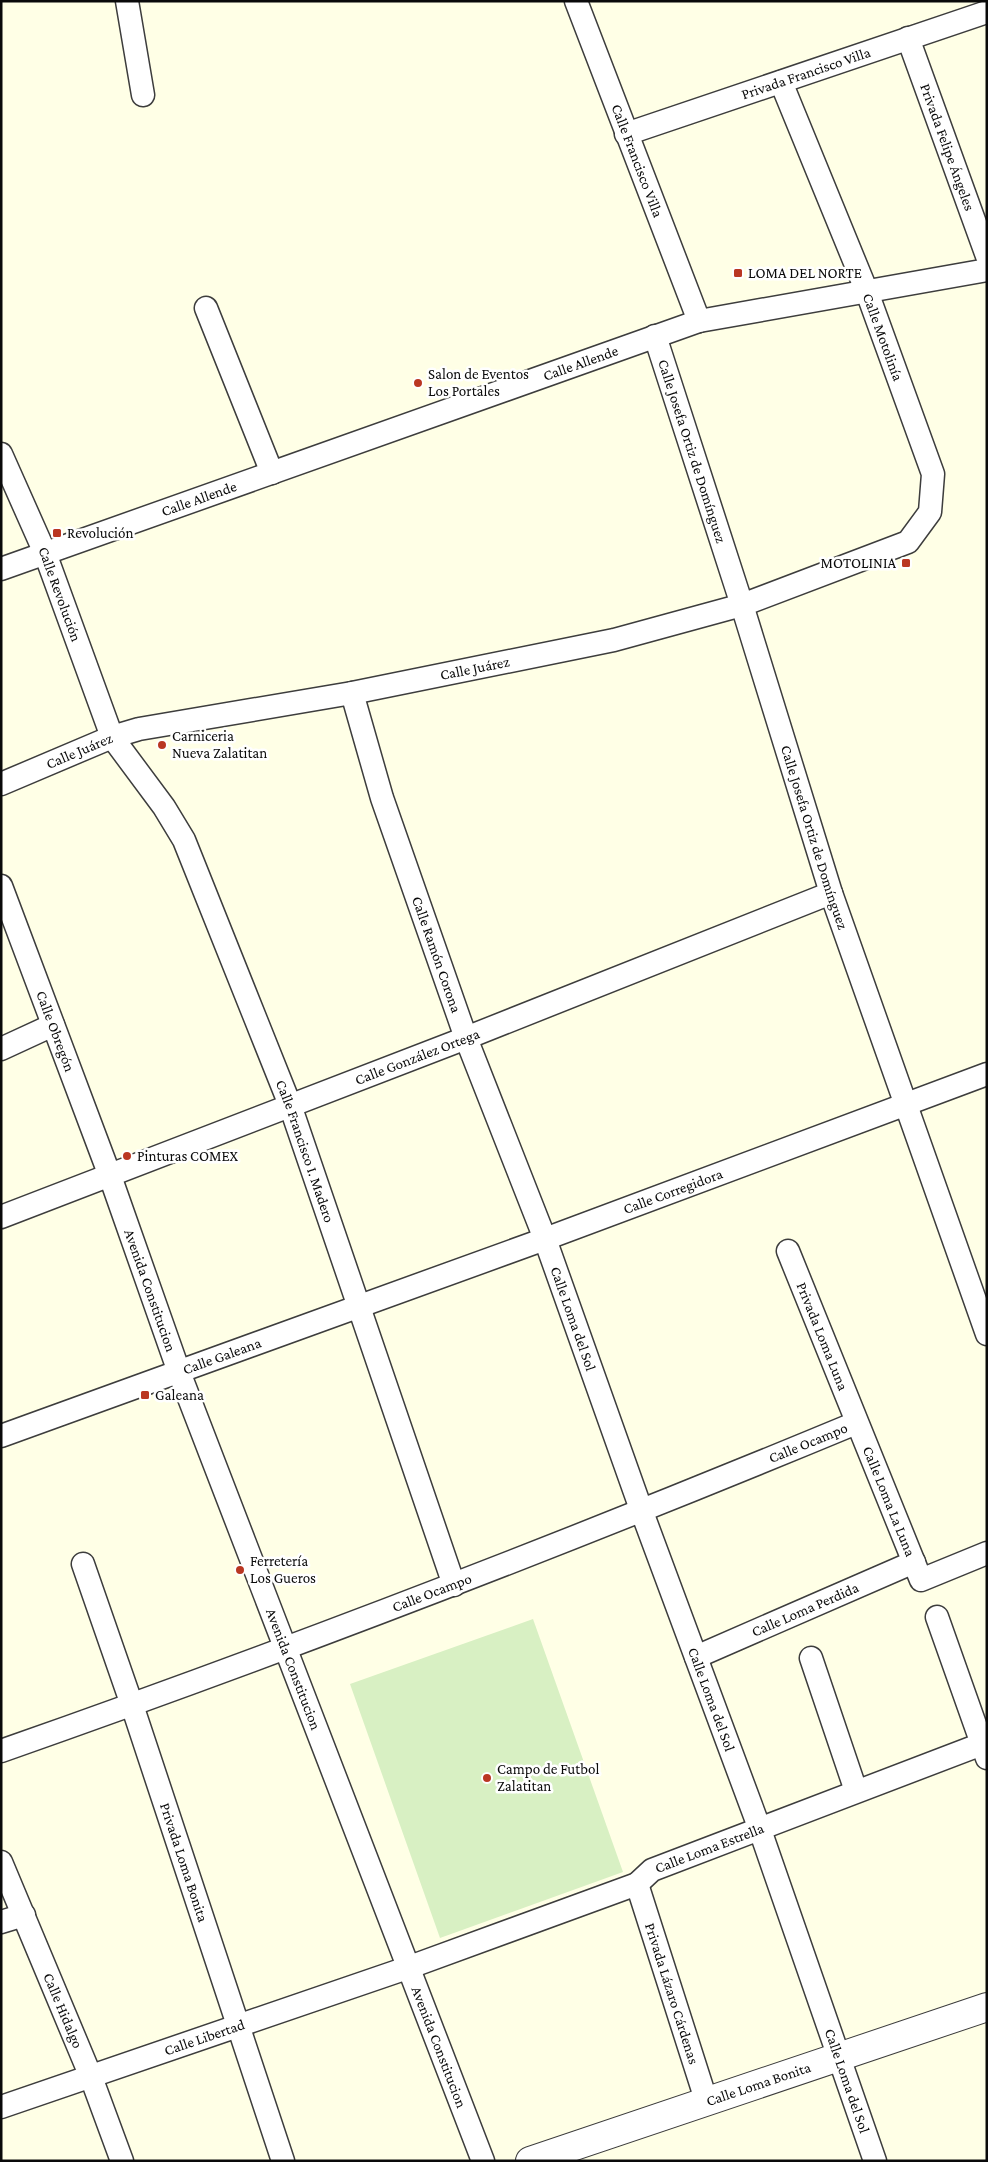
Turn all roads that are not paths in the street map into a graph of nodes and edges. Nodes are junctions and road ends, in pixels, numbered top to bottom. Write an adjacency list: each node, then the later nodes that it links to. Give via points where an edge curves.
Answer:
1 (127, 1): 6 (street)
2 (576, 1): 7 (street, Calle Francisco Villa)
3 (987, 12): 4 (street, Privada Francisco Villa)
4 (908, 38): 5 (street, Privada Francisco Villa); 8 (street, Privada Felipe Ángeles)
5 (781, 82): 7 (street, Privada Francisco Villa); 10 (street, Calle Motolinía)
6 (143, 95)
7 (626, 134): 12 (street, Calle Francisco Villa)
8 (987, 256)
9 (987, 270): 10 (street, Calle Allende)
10 (867, 292): 12 (street, Calle Allende); 16 (street, Calle Motolinía, via 933,474)
11 (206, 308): 15 (street)
12 (699, 321): 13 (street, Calle Allende)
13 (655, 336): 15 (street, Calle Allende); 19 (street, Calle Josefa Ortiz de Domínguez)
14 (1, 454): 17 (street, Calle Revolución)
15 (272, 473): 17 (street, Calle Allende)
16 (930, 512): 19 (street, Calle Juárez, via 908,542)
17 (44, 554): 18 (street, Calle Allende); 21 (street, Calle Revolución)
18 (1, 569)
19 (742, 605): 20 (street, Calle Juárez, via 614,640); 24 (street, Calle Josefa Ortiz de Domínguez)
20 (352, 693): 21 (street, Calle Juárez, via 139,729); 26 (street, Calle Ramón Corona, via 382,798)
21 (112, 737): 22 (street, Calle Juárez); 30 (street, Calle Francisco I. Madero, via 164,807 184,840)
22 (1, 784)
23 (1, 886): 25 (street, Calle Obregón)
24 (831, 893): 26 (street, Calle González Ortega); 29 (street, Calle Josefa Ortiz de Domínguez)
25 (53, 1025): 27 (street); 31 (street, Calle Obregón)
26 (466, 1038): 30 (street, Calle González Ortega); 33 (street, Calle Ramón Corona)
27 (1, 1049)
28 (987, 1074): 29 (street, Calle Corregidora)
29 (904, 1104): 33 (street, Calle Corregidora); 36 (street, Calle Josefa Ortiz de Domínguez)
30 (290, 1105): 31 (street, Calle González Ortega); 35 (street, Calle Francisco I. Madero)
31 (110, 1176): 32 (street, Calle González Ortega); 37 (street, Avenida Constitucion)
32 (1, 1217)
33 (545, 1239): 35 (street, Calle Corregidora); 40 (street, Calle Loma del Sol)
34 (788, 1251): 38 (street, Privada Loma Luna)
35 (357, 1306): 37 (street, Calle Galeana); 44 (street, Calle Francisco I. Madero)
36 (987, 1334)
37 (179, 1372): 39 (street, Calle Galeana); 46 (street, Avenida Constitucion)
38 (856, 1424): 40 (street, Calle Ocampo); 43 (street, Calle Loma La Luna)
39 (1, 1436)
40 (642, 1512): 44 (street, Calle Ocampo); 47 (street, Calle Loma del Sol)
41 (987, 1553): 43 (street, Calle Loma Perdida)
42 (83, 1564): 49 (street, Privada Loma Bonita)
43 (918, 1571): 47 (street, Calle Loma Perdida)
44 (454, 1585): 46 (street, Calle Ocampo)
45 (937, 1617): 50 (street)
46 (284, 1649): 49 (street, Calle Ocampo); 58 (street, Avenida Constitucion)
47 (696, 1657): 53 (street, Calle Loma del Sol)
48 (811, 1658): 52 (street)
49 (132, 1705): 51 (street, Calle Ocampo); 60 (street, Privada Loma Bonita)
50 (985, 1748): 52 (street, Calle Loma Estrella)
51 (1, 1751)
52 (856, 1791): 53 (street, Calle Loma Estrella)
53 (759, 1827): 55 (street, Calle Loma Estrella, via 652,1870); 61 (street, Calle Loma del Sol)
54 (1, 1862): 56 (street, Calle Hidalgo)
55 (637, 1884): 58 (street, Calle Loma Estrella); 63 (street, Privada Lázaro Cárdenas)
56 (24, 1915): 57 (street); 62 (street, Calle Hidalgo)
57 (1, 1922)
58 (407, 1968): 60 (street, Calle Libertad); 67 (street, Avenida Constitucion)
59 (987, 2007): 61 (street, Calle Loma Bonita)
60 (238, 2027): 62 (street, Calle Libertad); 66 (street, Privada Loma Bonita)
61 (839, 2056): 63 (street, Calle Loma Bonita); 69 (street, Calle Loma del Sol)
62 (91, 2077): 64 (street, Calle Libertad); 65 (street, Calle Hidalgo)
63 (707, 2103): 68 (street, Calle Loma Bonita)
64 (1, 2107)
65 (122, 2161)
66 (283, 2161)
67 (483, 2161)
68 (530, 2161)
69 (875, 2161)

